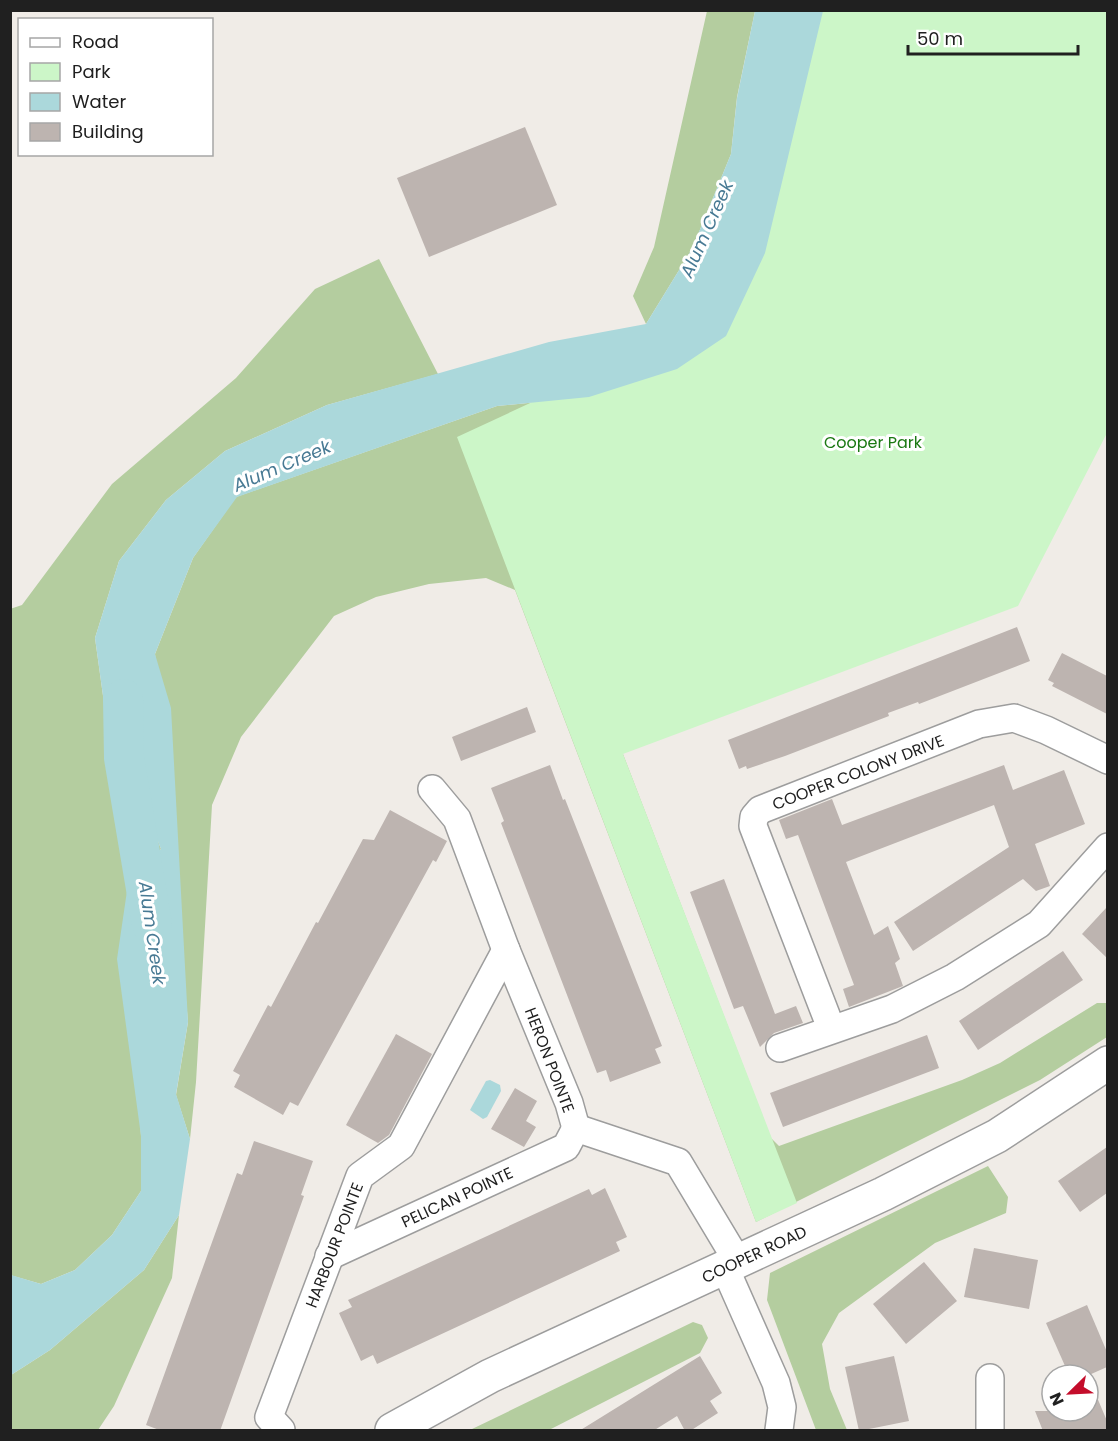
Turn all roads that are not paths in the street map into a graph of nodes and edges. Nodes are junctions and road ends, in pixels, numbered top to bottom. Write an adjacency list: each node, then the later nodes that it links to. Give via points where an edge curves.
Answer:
1 (1107, 760): 5 (street, COOPER COLONY DRIVE, via 1014,718 979,724 759,810 753,826)
2 (432, 789): 4 (street, HERON POINTE, via 458,819)
3 (1107, 847): 5 (street, via 1039,924 955,977 902,1004)
4 (506, 950): 8 (street, HERON POINTE); 9 (street, HARBOUR POINTE, via 401,1146 360,1176)
5 (831, 1028): 6 (street)
6 (780, 1048)
7 (1107, 1063): 10 (street, COOPER ROAD, via 997,1136)
8 (576, 1128): 9 (street, PELICAN POINTE, via 566,1147); 10 (street, HERON POINTE, via 678,1162)
9 (329, 1256): 12 (street, HARBOUR POINTE, via 268,1417)
10 (732, 1265): 13 (street, COOPER ROAD, via 490,1376); 14 (street, HERON POINTE, via 776,1383 782,1407)
11 (990, 1378): 15 (street)
12 (281, 1431)
13 (392, 1431)
14 (779, 1431)
15 (990, 1431)

